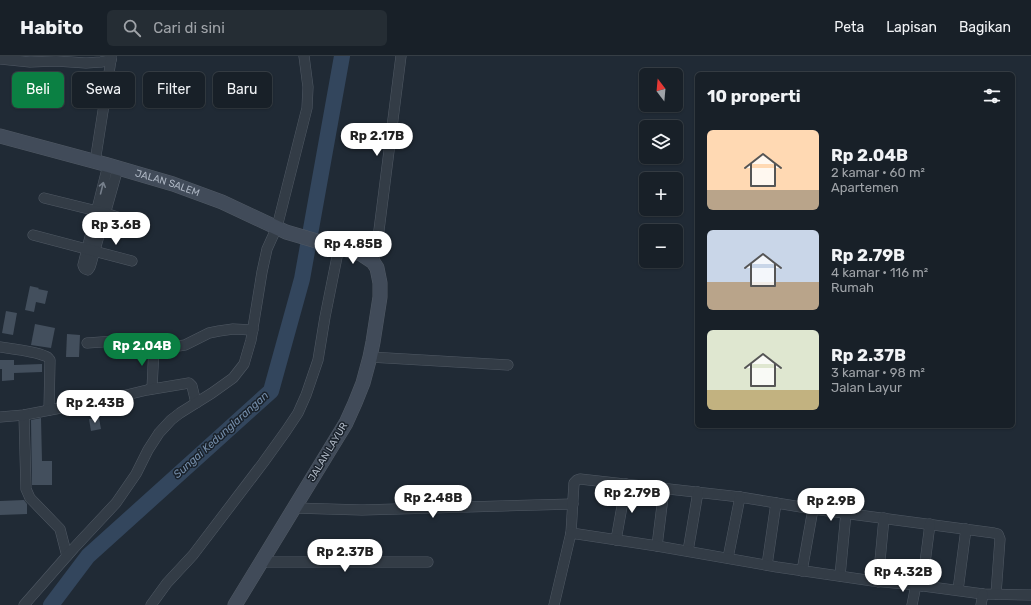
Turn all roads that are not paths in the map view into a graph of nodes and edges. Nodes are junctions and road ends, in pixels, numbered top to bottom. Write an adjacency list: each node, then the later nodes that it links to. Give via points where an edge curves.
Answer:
1 (304, 56): 10 (street, via 308,87 307,108)
2 (401, 56): 15 (street)
3 (111, 58): 4 (street, via 86,63); 6 (street)
4 (0, 59)
5 (0, 136): 6 (street, JALAN SALEM)
6 (107, 165): 8 (street); 10 (street, JALAN SALEM, via 173,184 222,202)
7 (44, 198): 8 (street)
8 (101, 212): 9 (street); 13 (street)
9 (136, 223)
10 (281, 229): 12 (street, JALAN SALEM); 16 (street, via 268,249)
11 (33, 235): 13 (street)
12 (334, 246): 15 (street, JALAN SALEM, via 361,254); 57 (street, via 318,360 298,413 193,555)
13 (91, 250): 14 (street)
14 (132, 262)
15 (373, 262): 20 (street, JALAN LAYUR, via 377,268 380,297)
16 (253, 330): 18 (street, via 220,331 172,347); 23 (street, via 244,364 233,378)
17 (87, 343): 18 (street, via 131,340)
18 (154, 346): 22 (street)
19 (0, 347): 24 (street, via 30,352 50,360)
20 (370, 357): 21 (street); 33 (street, JALAN LAYUR, via 346,423)
21 (508, 365)
22 (152, 389): 23 (street, via 189,383); 24 (street)
23 (196, 403): 43 (street, via 171,420 159,433 116,504)
24 (49, 410): 25 (street)
25 (24, 415): 26 (street); 43 (street, via 26,489 30,498 60,529)
26 (0, 417)
27 (626, 484): 28 (street); 32 (street, via 577,480 574,483); 40 (street)
28 (664, 489): 29 (street); 41 (street)
29 (698, 492): 30 (street); 42 (street)
30 (740, 497): 31 (street); 44 (street)
31 (776, 503): 34 (street); 47 (street)
32 (573, 504): 33 (street, via 362,510); 39 (street)
33 (294, 508): 45 (street, JALAN LAYUR)
34 (813, 509): 35 (street); 48 (street)
35 (846, 513): 36 (street); 49 (street)
36 (884, 518): 37 (street); 50 (street)
37 (928, 524): 38 (street); 51 (street)
38 (966, 529): 52 (street); 54 (street, via 994,533 1000,537)
39 (571, 533): 40 (street); 59 (street)
40 (616, 540): 41 (street)
41 (657, 546): 42 (street)
42 (688, 551): 44 (street)
43 (67, 556): 56 (street)
44 (728, 558): 47 (street)
45 (261, 562): 46 (street); 58 (street, JALAN LAYUR)
46 (428, 562)
47 (767, 565): 48 (street)
48 (802, 571): 49 (street)
49 (840, 576): 50 (street)
50 (878, 582): 51 (street)
51 (919, 585): 52 (street); 60 (street)
52 (958, 590): 53 (street)
53 (983, 594): 54 (street); 61 (street)
54 (996, 594): 55 (street)
55 (1031, 595)
56 (24, 605)
57 (151, 605)
58 (235, 605)
59 (554, 605)
60 (912, 605)
61 (981, 605)

